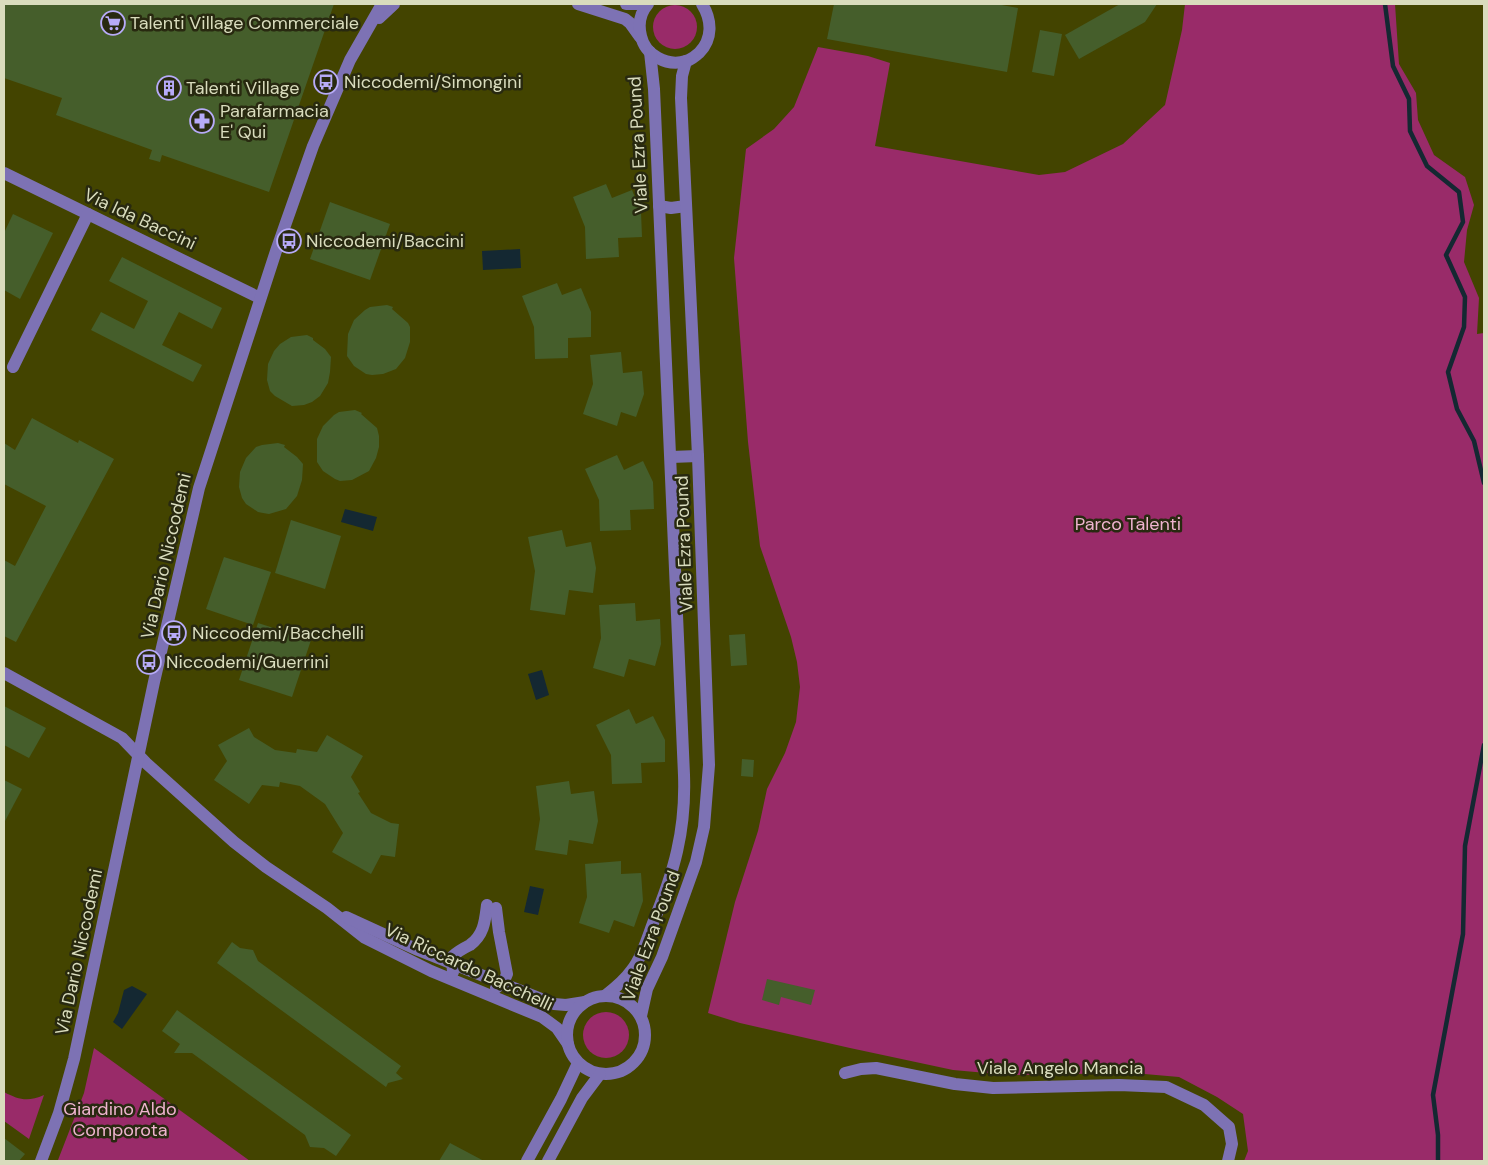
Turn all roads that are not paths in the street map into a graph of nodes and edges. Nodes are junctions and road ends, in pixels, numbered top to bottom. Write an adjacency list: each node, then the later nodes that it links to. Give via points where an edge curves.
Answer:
1 (382, 4): 8 (street, Via Dario Niccodemi)
2 (394, 4): 8 (street, Via Dario Niccodemi)
3 (578, 4): 9 (street, via 625,19)
4 (626, 4): 5 (street)
5 (641, 4)
6 (648, 4): 9 (street, Viale Ezra Pound, via 639,21)
7 (702, 4): 10 (street, via 708,16 709,36 700,51)
8 (365, 33): 15 (street, Via Dario Niccodemi, via 313,146)
9 (646, 47): 10 (street, via 664,61); 12 (street, Viale Ezra Pound, via 654,89)
10 (686, 62): 13 (street, Viale Ezra Pound, via 681,92)
11 (4, 173): 14 (street, Via Ida Baccini)
12 (659, 206): 13 (street); 18 (street, Viale Ezra Pound)
13 (686, 206): 17 (street, Viale Ezra Pound)
14 (88, 214): 15 (street, Via Ida Baccini); 16 (street)
15 (260, 298): 20 (street, Via Dario Niccodemi, via 199,488)
16 (13, 367)
17 (698, 456): 18 (street); 28 (street, Viale Ezra Pound, via 709,747 706,807 696,862)
18 (671, 457): 26 (street, Viale Ezra Pound, via 685,782 683,822 674,867 643,949 626,978)
19 (4, 673): 20 (street, Via Riccardo Bacchelli, via 112,731)
20 (139, 754): 21 (street, Via Riccardo Bacchelli, via 234,842); 33 (street, Via Dario Niccodemi, via 74,1059 59,1113)
21 (327, 908): 22 (street, Via Riccardo Bacchelli); 23 (street, Via Riccardo Bacchelli, via 365,938)
22 (452, 964): 23 (street); 24 (street, Via Riccardo Bacchelli); 24 (street, via 454,955 479,936 492,906 506,970)
23 (455, 982): 25 (street, Via Riccardo Bacchelli)
24 (501, 984): 25 (street); 27 (street, Via Riccardo Bacchelli, via 554,1004)
25 (488, 995): 29 (street, Via Riccardo Bacchelli, via 548,1020)
26 (606, 995): 27 (street); 28 (street, via 627,1002)
27 (585, 1002): 29 (street, via 570,1020)
28 (641, 1016): 32 (street, via 646,1037 637,1060 616,1073)
29 (568, 1044): 30 (street)
30 (578, 1063): 32 (street); 34 (street)
31 (845, 1073): 36 (street, Viale Angelo Mancia, via 876,1068 993,1088 1166,1086 1204,1104 1229,1127 1232,1144)
32 (600, 1074): 35 (street, via 582,1098)
33 (40, 1161)
34 (527, 1161)
35 (548, 1161)
36 (1228, 1161)

